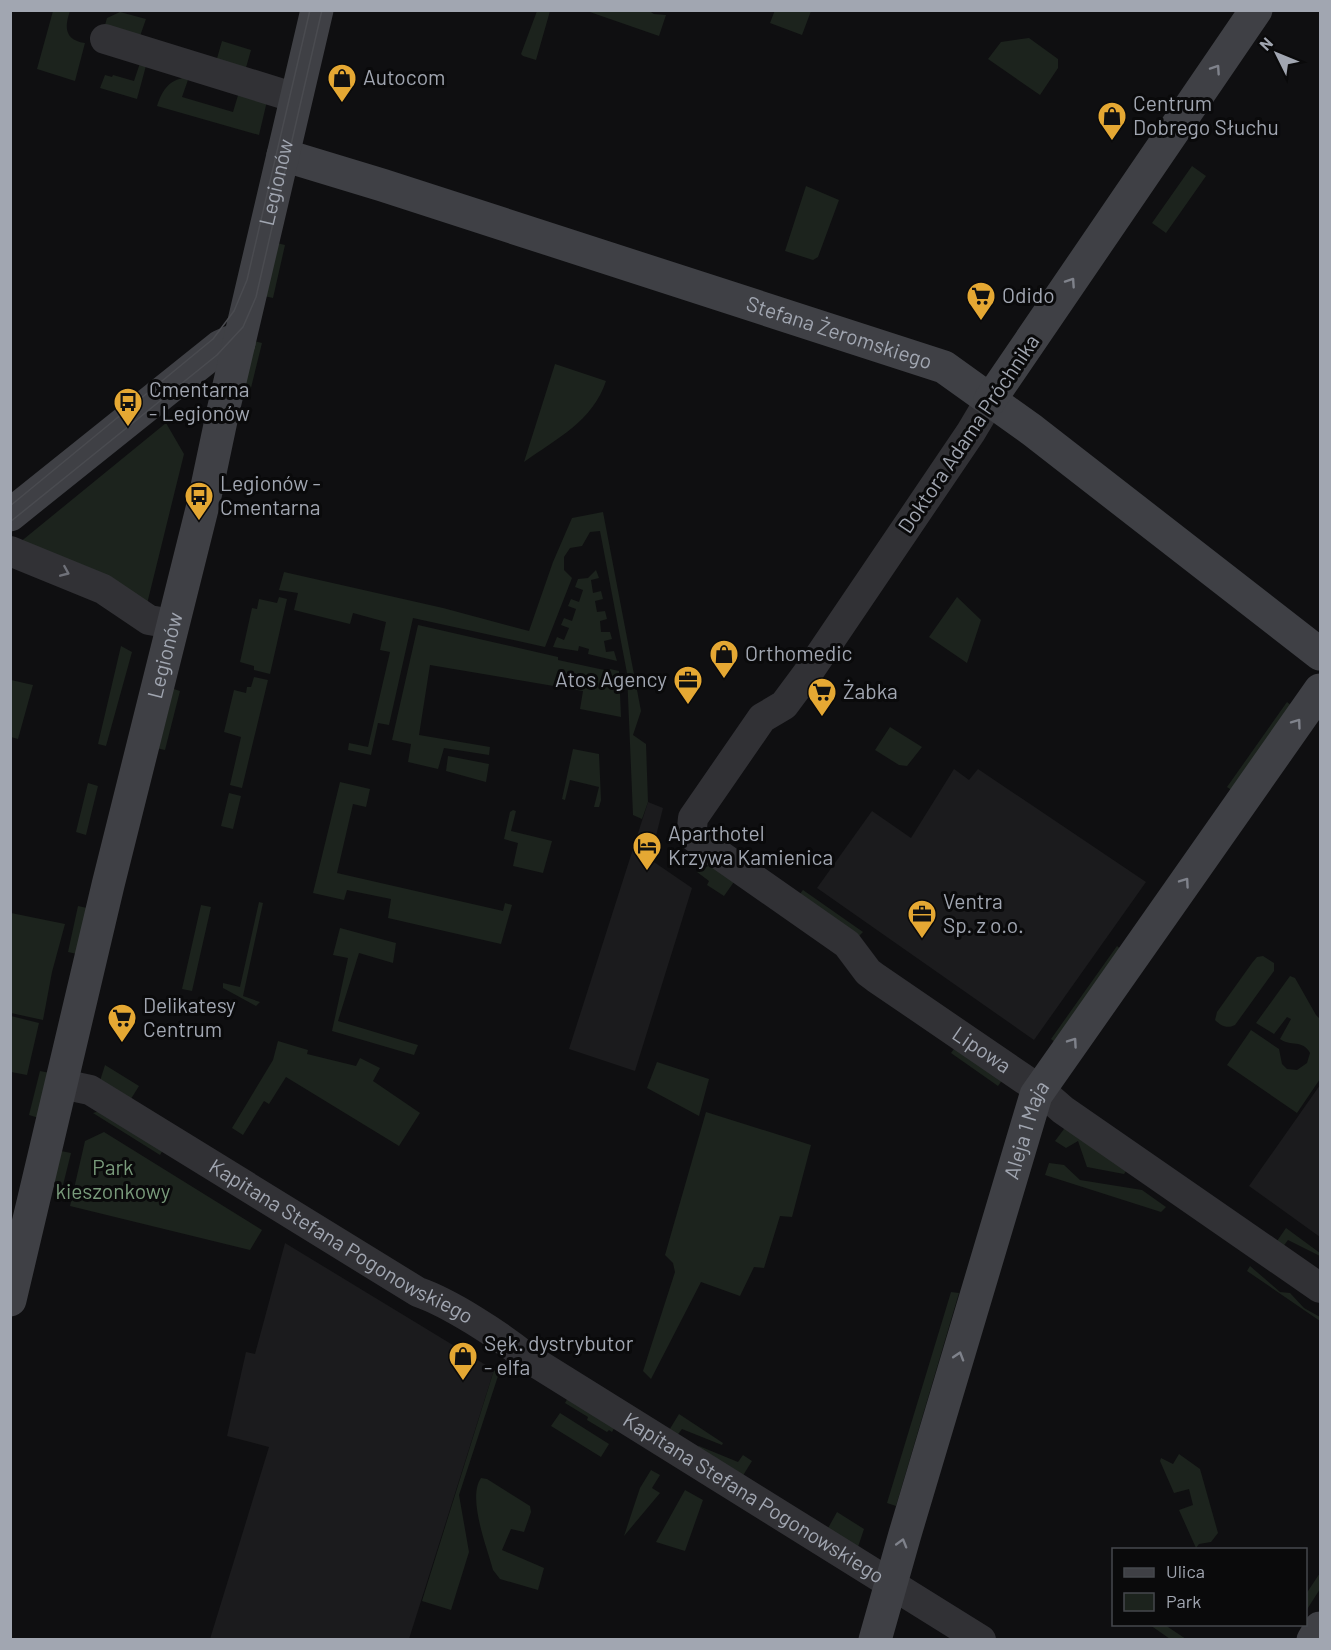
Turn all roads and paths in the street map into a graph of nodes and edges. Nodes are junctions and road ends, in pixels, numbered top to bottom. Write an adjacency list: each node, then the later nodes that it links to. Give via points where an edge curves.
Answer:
1 (317, 10): 4 (street, Legionów)
2 (1256, 10): 7 (street, Doktora Adama Próchnika, one-way to 2)
3 (105, 39): 4 (street)
4 (296, 98): 5 (street, Legionów)
5 (283, 155): 6 (street, Legionów); 7 (street, Stefana Żeromskiego, via 919,358 944,367)
6 (239, 343): 8 (street, via 225,343); 10 (street, Legionów)
7 (990, 399): 11 (street, Stefana Żeromskiego); 13 (street, Doktora Adama Próchnika, via 810,670 784,705 762,718)
8 (10, 514)
9 (10, 550): 10 (street, one-way to 10, via 103,589 149,620)
10 (172, 624): 14 (street, Legionów)
11 (1320, 654)
12 (1320, 690): 15 (street, Aleja 1 Maja, one-way to 12)
13 (693, 818): 15 (street, Lipowa, via 694,837 700,843 847,944 868,972)
14 (62, 1084): 17 (street, Legionów); 18 (street, Kapitana Stefana Pogonowskiego, via 99,1095 418,1292 435,1298)
15 (1040, 1090): 16 (street, Lipowa, via 1054,1104); 18 (street, Aleja 1 Maja, one-way to 15)
16 (1320, 1288)
17 (10, 1300)
18 (891, 1583): 20 (street, Aleja 1 Maja); 21 (street, Kapitana Stefana Pogonowskiego)
19 (1320, 1628): 22 (street)
20 (875, 1640)
21 (981, 1640)
22 (1313, 1640)

